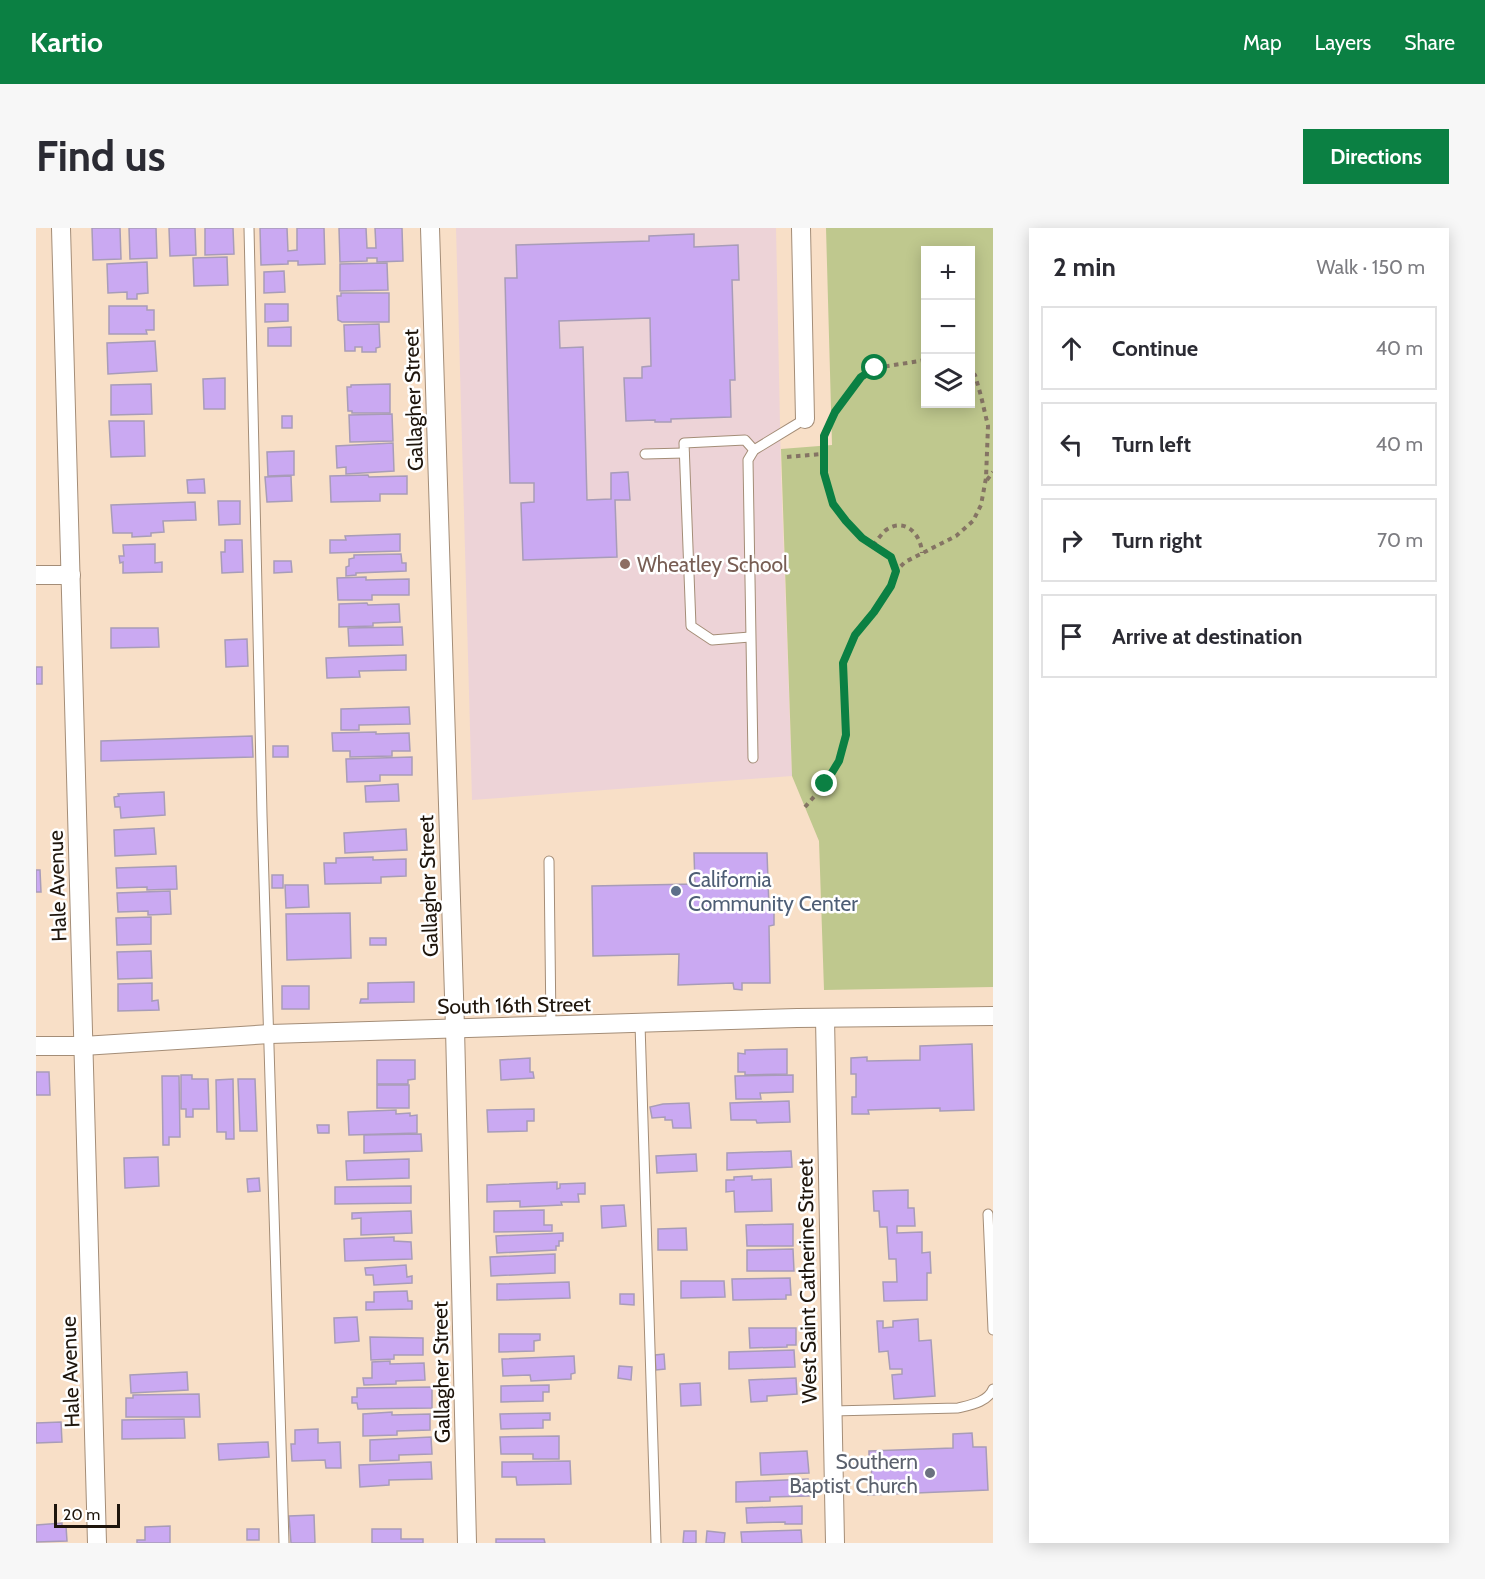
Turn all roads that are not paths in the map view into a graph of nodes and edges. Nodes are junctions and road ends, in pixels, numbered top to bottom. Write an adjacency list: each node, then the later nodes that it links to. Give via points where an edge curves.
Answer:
1 (61, 228): 9 (street, Hale Avenue)
2 (249, 228): 19 (lane)
3 (430, 228): 18 (street, Gallagher Street)
4 (801, 228): 5 (street)
5 (806, 419): 6 (lane)
6 (754, 450): 7 (lane, via 745,440 684,443); 11 (lane, via 748,460)
7 (684, 453): 8 (lane); 11 (lane, via 691,626 712,640)
8 (645, 454)
9 (71, 574): 10 (street); 21 (street, Hale Avenue)
10 (36, 576)
11 (750, 637): 12 (lane)
12 (753, 758)
13 (549, 861): 17 (lane)
14 (993, 1016): 15 (street, South 16th Street)
15 (825, 1018): 16 (street, South 16th Street); 25 (street, West Saint Catherine Street)
16 (640, 1024): 17 (street, South 16th Street); 29 (lane)
17 (551, 1026): 18 (street, South 16th Street)
18 (455, 1029): 19 (street, South 16th Street); 28 (street, Gallagher Street)
19 (270, 1034): 21 (street, South 16th Street); 27 (lane)
20 (36, 1046): 21 (street, South 16th Street)
21 (83, 1046): 26 (street, Hale Avenue)
22 (988, 1214): 23 (lane)
23 (993, 1330)
24 (993, 1389): 25 (lane, via 977,1403 958,1408)
25 (832, 1411): 30 (street, West Saint Catherine Street)
26 (97, 1543)
27 (284, 1543)
28 (467, 1543)
29 (656, 1543)
30 (835, 1543)

